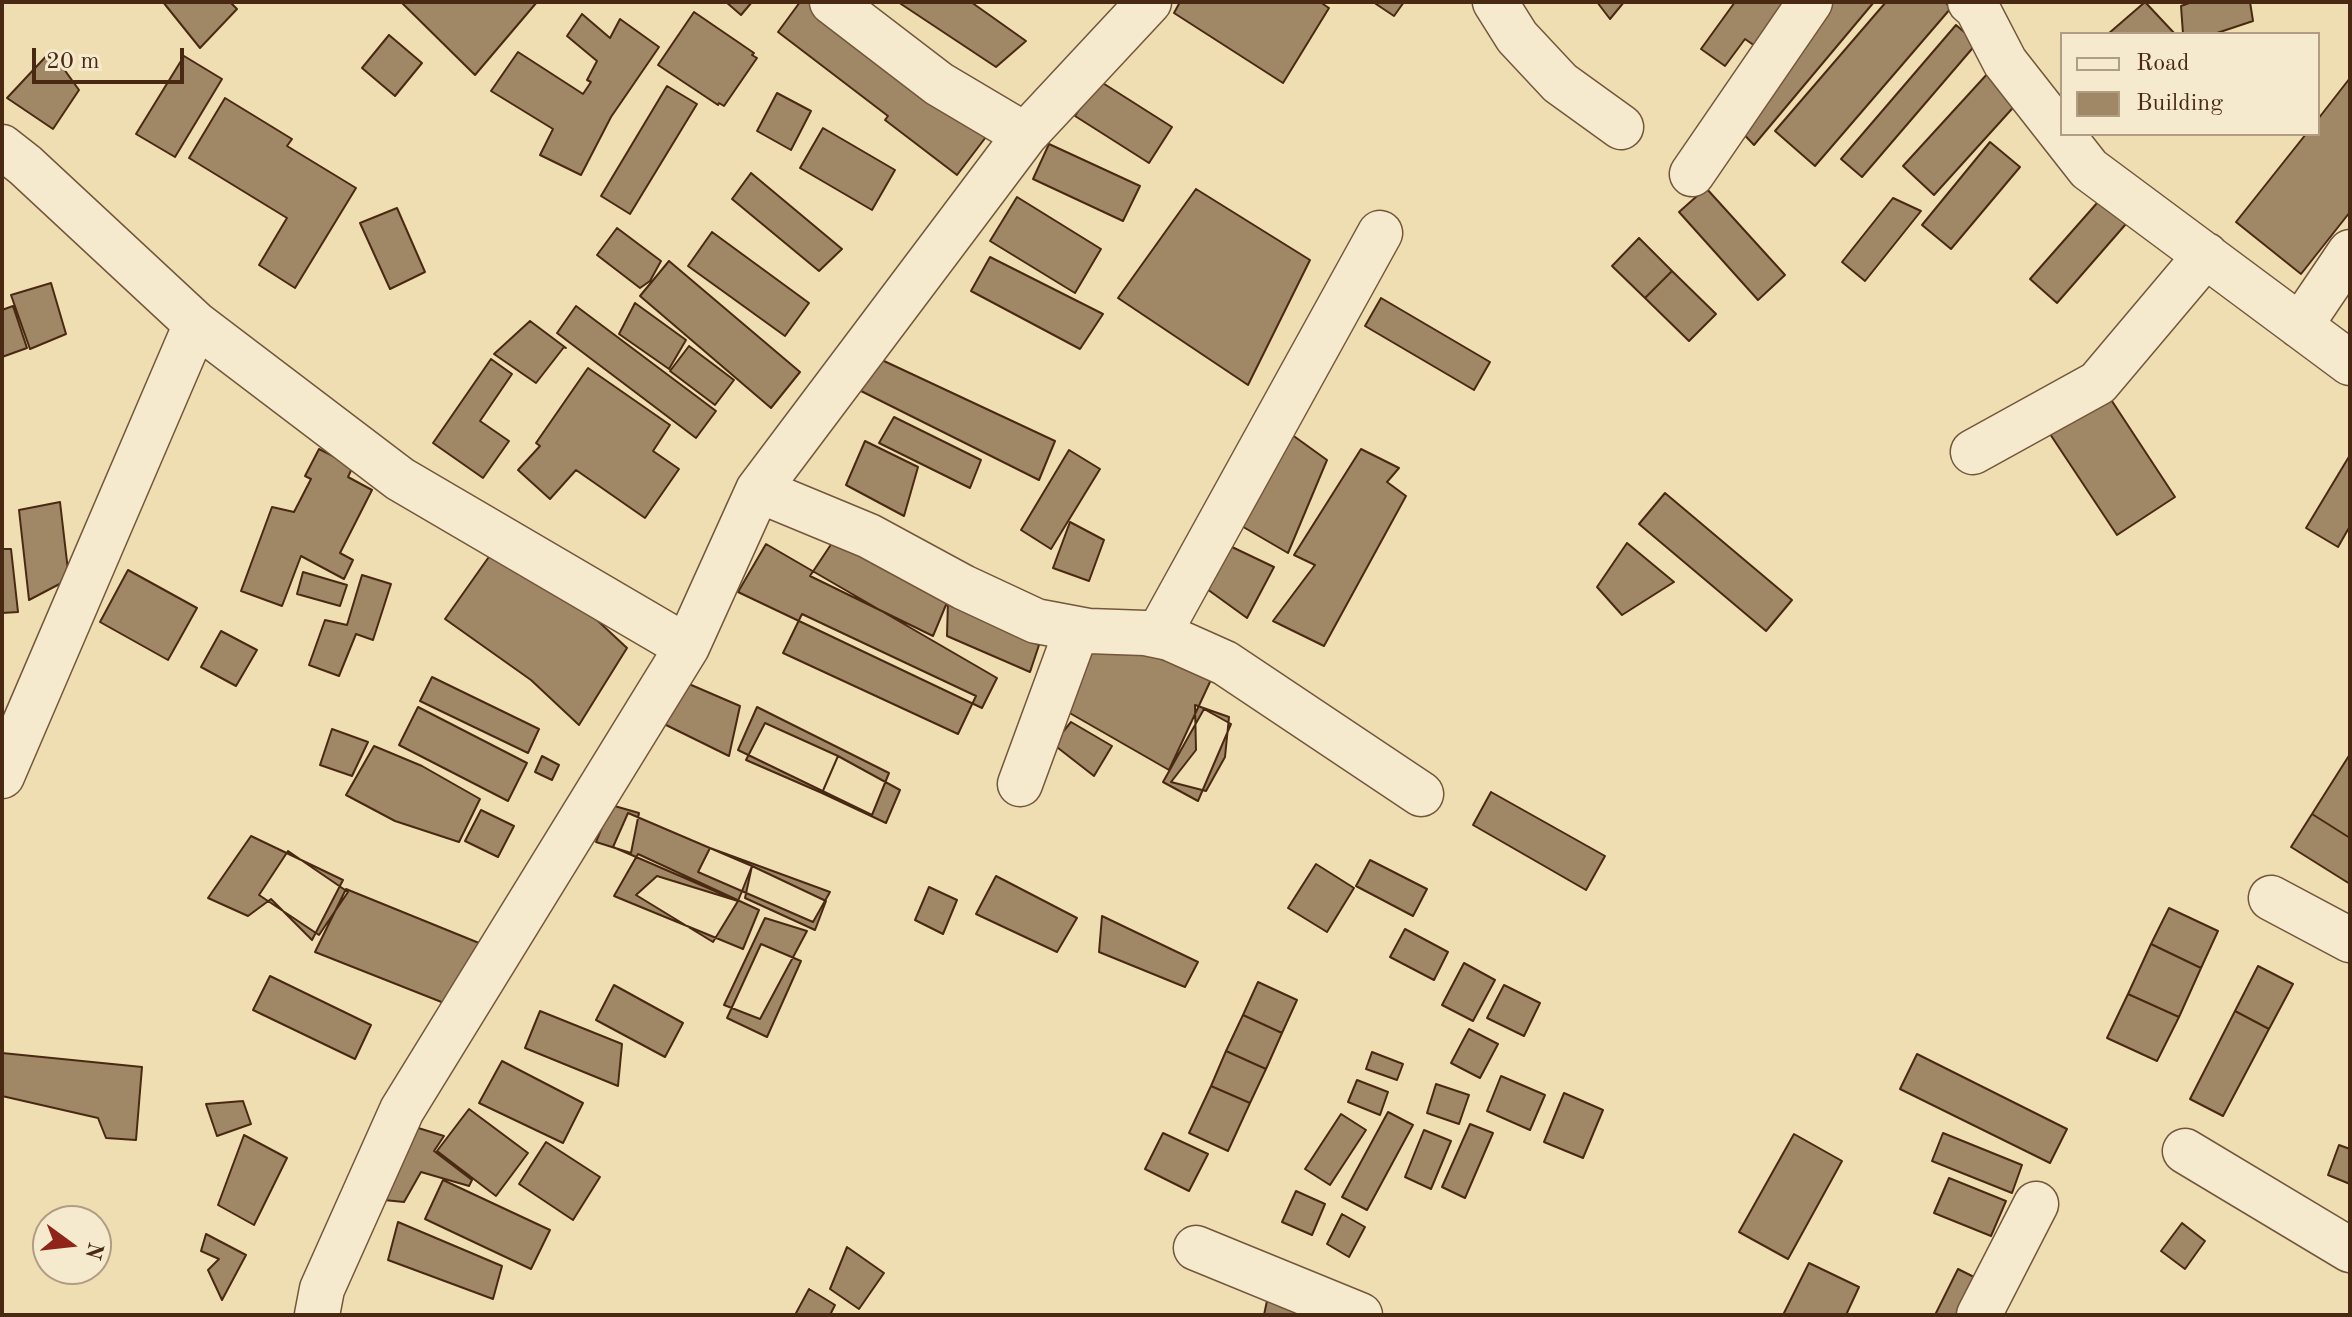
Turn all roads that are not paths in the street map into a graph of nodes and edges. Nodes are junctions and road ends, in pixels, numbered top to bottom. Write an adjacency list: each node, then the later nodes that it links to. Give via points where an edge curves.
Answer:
1 (832, 2): 8 (street, via 939,84)
2 (1149, 2): 8 (street)
3 (1495, 2): 6 (street, via 1517,37 1560,83)
4 (1810, 2): 11 (street)
5 (1970, 2): 7 (street, via 2005,62)
6 (1621, 127)
7 (2060, 132)
8 (1025, 135): 19 (street)
9 (2063, 136): 14 (street, via 2089,169)
10 (2, 147): 15 (street)
11 (1692, 174)
12 (1380, 233): 21 (street)
13 (2350, 252): 16 (street)
14 (2206, 255): 16 (street); 18 (street, via 2098,383)
15 (196, 324): 22 (street, via 400,479); 23 (street)
16 (2300, 326): 17 (street)
17 (2350, 363)
18 (1973, 452)
19 (758, 490): 20 (street, via 869,536 1036,621); 22 (street)
20 (1077, 629): 21 (street); 24 (street)
21 (1158, 635): 25 (street, via 1225,663)
22 (687, 647): 32 (street, via 402,1110 322,1289)
23 (2, 776)
24 (1020, 784)
25 (1421, 794)
26 (2271, 898): 27 (street)
27 (2350, 940)
28 (2185, 1151): 31 (street)
29 (2036, 1204): 34 (street)
30 (1196, 1248): 33 (street)
31 (2350, 1250)
32 (317, 1315)
33 (1360, 1315)
34 (1979, 1315)

